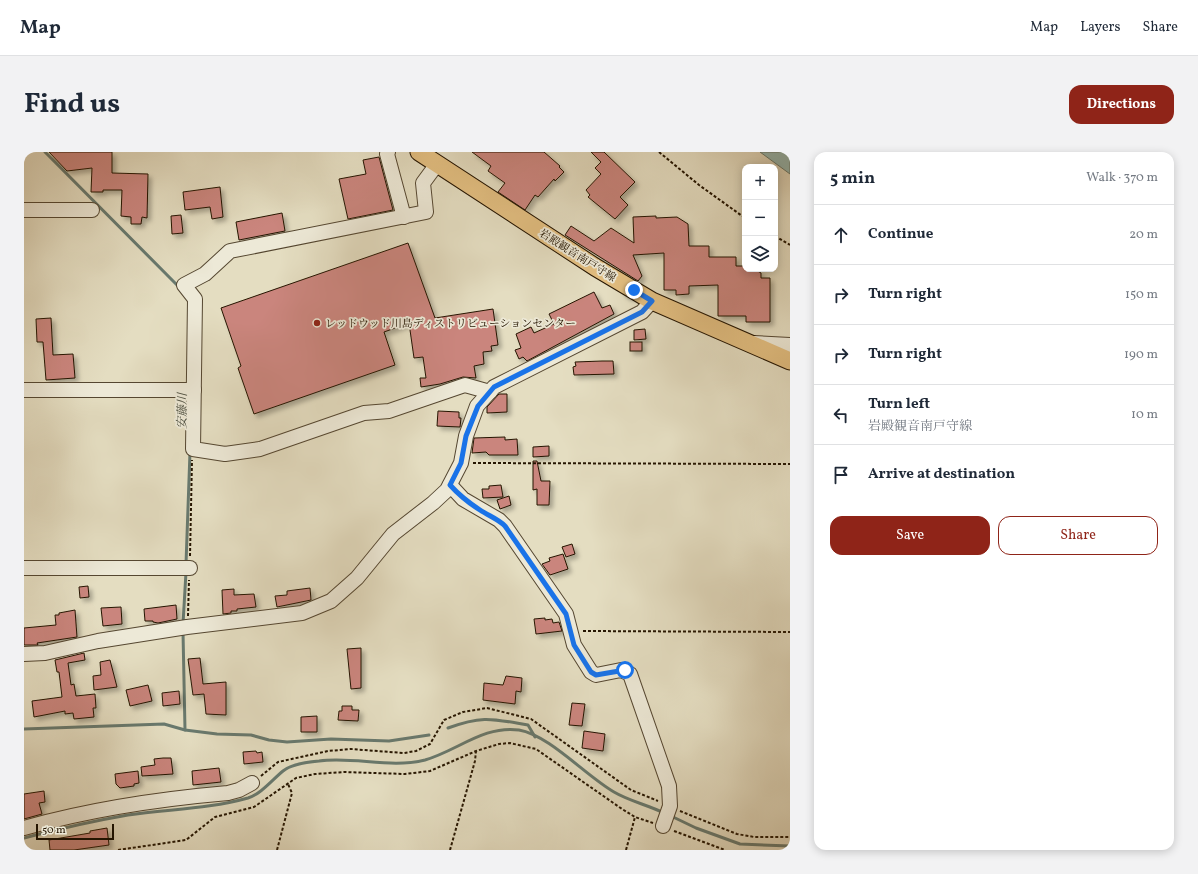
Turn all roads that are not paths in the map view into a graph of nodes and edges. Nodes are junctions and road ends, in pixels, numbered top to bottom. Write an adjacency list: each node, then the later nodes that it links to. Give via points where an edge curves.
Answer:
1 (388, 152): 6 (street)
2 (419, 152): 3 (main road, 岩殿観音南戸守線)
3 (437, 164): 6 (street, via 423,183 426,212); 7 (main road, 岩殿観音南戸守線)
4 (24, 210): 5 (street)
5 (92, 210)
6 (404, 217): 12 (street, via 230,251 205,274 184,285 195,299)
7 (652, 301): 8 (main road, 岩殿観音南戸守線); 13 (street, via 642,312 526,370 494,387)
8 (744, 342): 9 (street); 10 (main road, 岩殿観音南戸守線)
9 (790, 345)
10 (790, 361)
11 (24, 390): 12 (street)
12 (194, 390): 13 (street, via 193,449 225,454 260,449 364,413 389,411 465,385)
13 (490, 392): 14 (street, via 478,406 466,436 461,463)
14 (450, 485): 17 (street, via 439,498 393,534 357,578 331,601 302,613 187,627 98,641 45,653); 19 (street, via 463,499 505,526 566,614 574,645 593,674 621,670 630,674 667,777 671,798)
15 (24, 568): 16 (street)
16 (190, 568)
17 (24, 654)
18 (252, 783): 20 (street, via 228,793 112,807 57,818)
19 (667, 813)
20 (24, 828)

